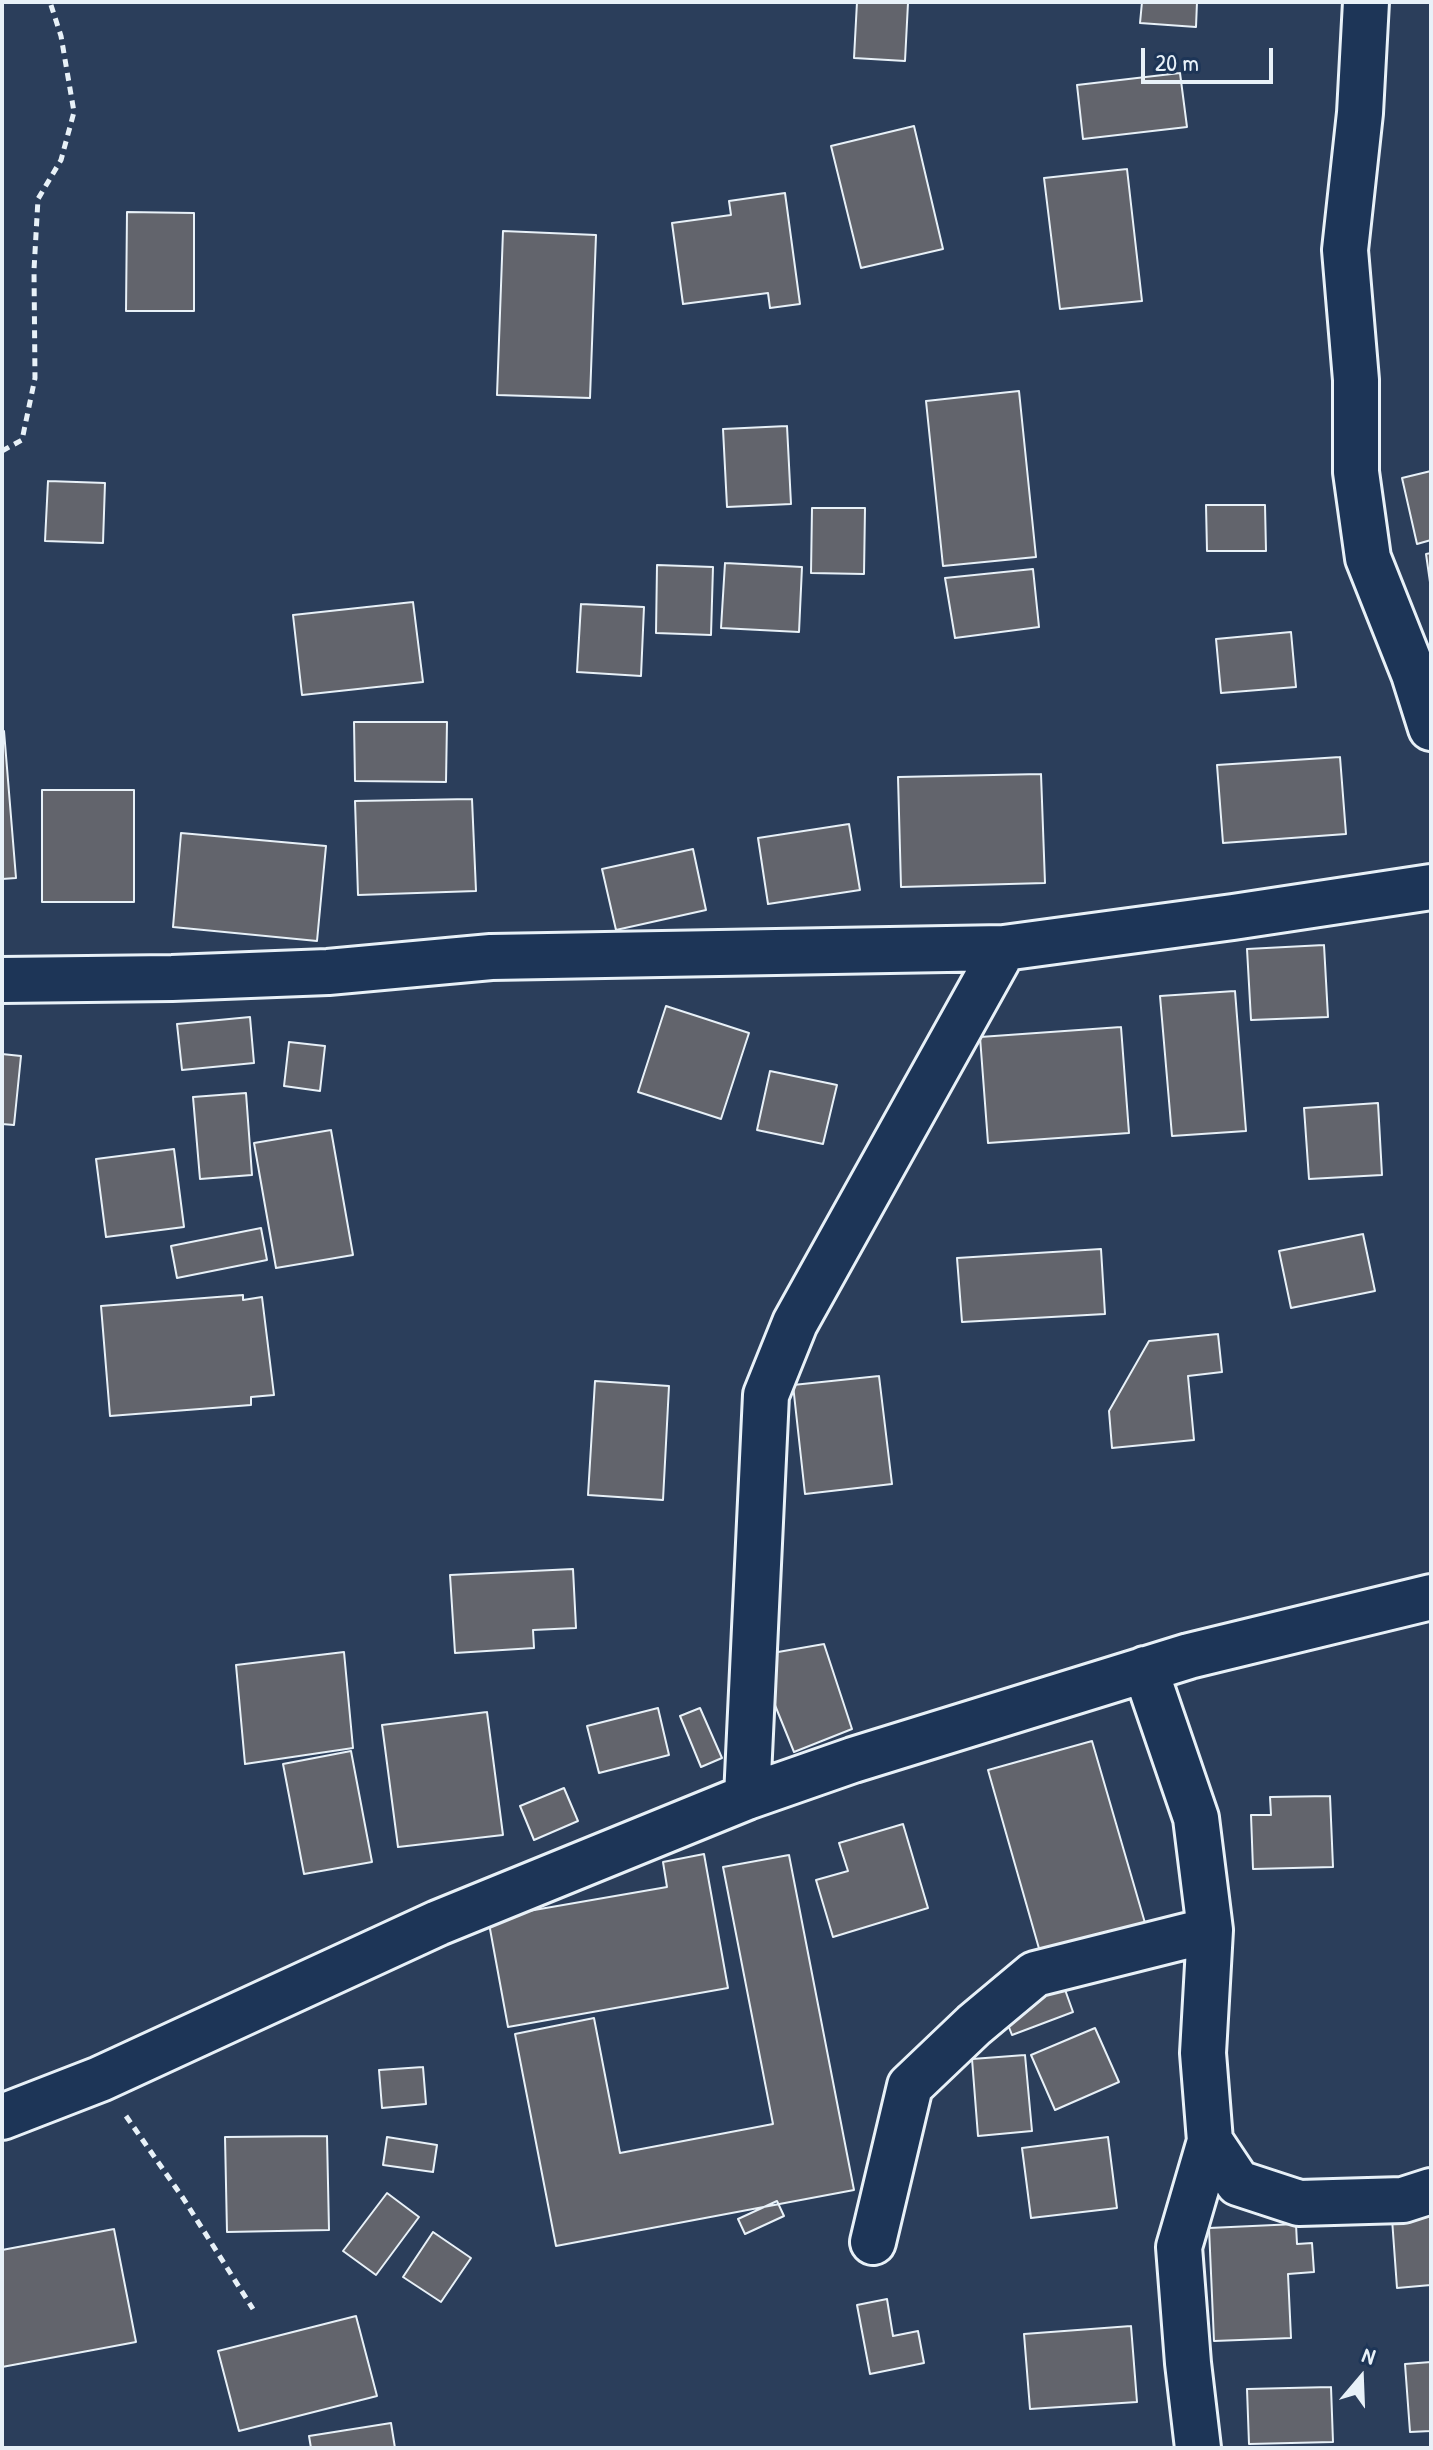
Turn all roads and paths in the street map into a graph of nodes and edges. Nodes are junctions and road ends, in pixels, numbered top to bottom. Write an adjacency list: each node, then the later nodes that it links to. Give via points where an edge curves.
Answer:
1 (50, 2): 3 (path, via 74,112 61,160 38,199 35,378 22,440)
2 (1366, 2): 4 (street, via 1345,250 1356,380 1356,472 1368,558)
3 (2, 451)
4 (1431, 728)
5 (1431, 887): 6 (street)
6 (1004, 948): 7 (street, via 491,957 328,972); 10 (street, via 795,1323 766,1395)
7 (2, 980)
8 (1431, 1597): 9 (street)
9 (1145, 1669): 10 (street); 11 (street, via 1196,1818)
10 (747, 1797): 12 (street, via 438,1923)
11 (1210, 1930): 14 (street, via 1203,2053); 16 (street, via 1035,1974 974,2025 910,2086)
12 (100, 2079): 13 (street); 17 (path)
13 (2, 2117)
14 (1210, 2141): 15 (street, via 1238,2183 1299,2203 1403,2200); 18 (street, via 1179,2247)
15 (1431, 2191)
16 (873, 2242)
17 (253, 2309)
18 (1198, 2448)

